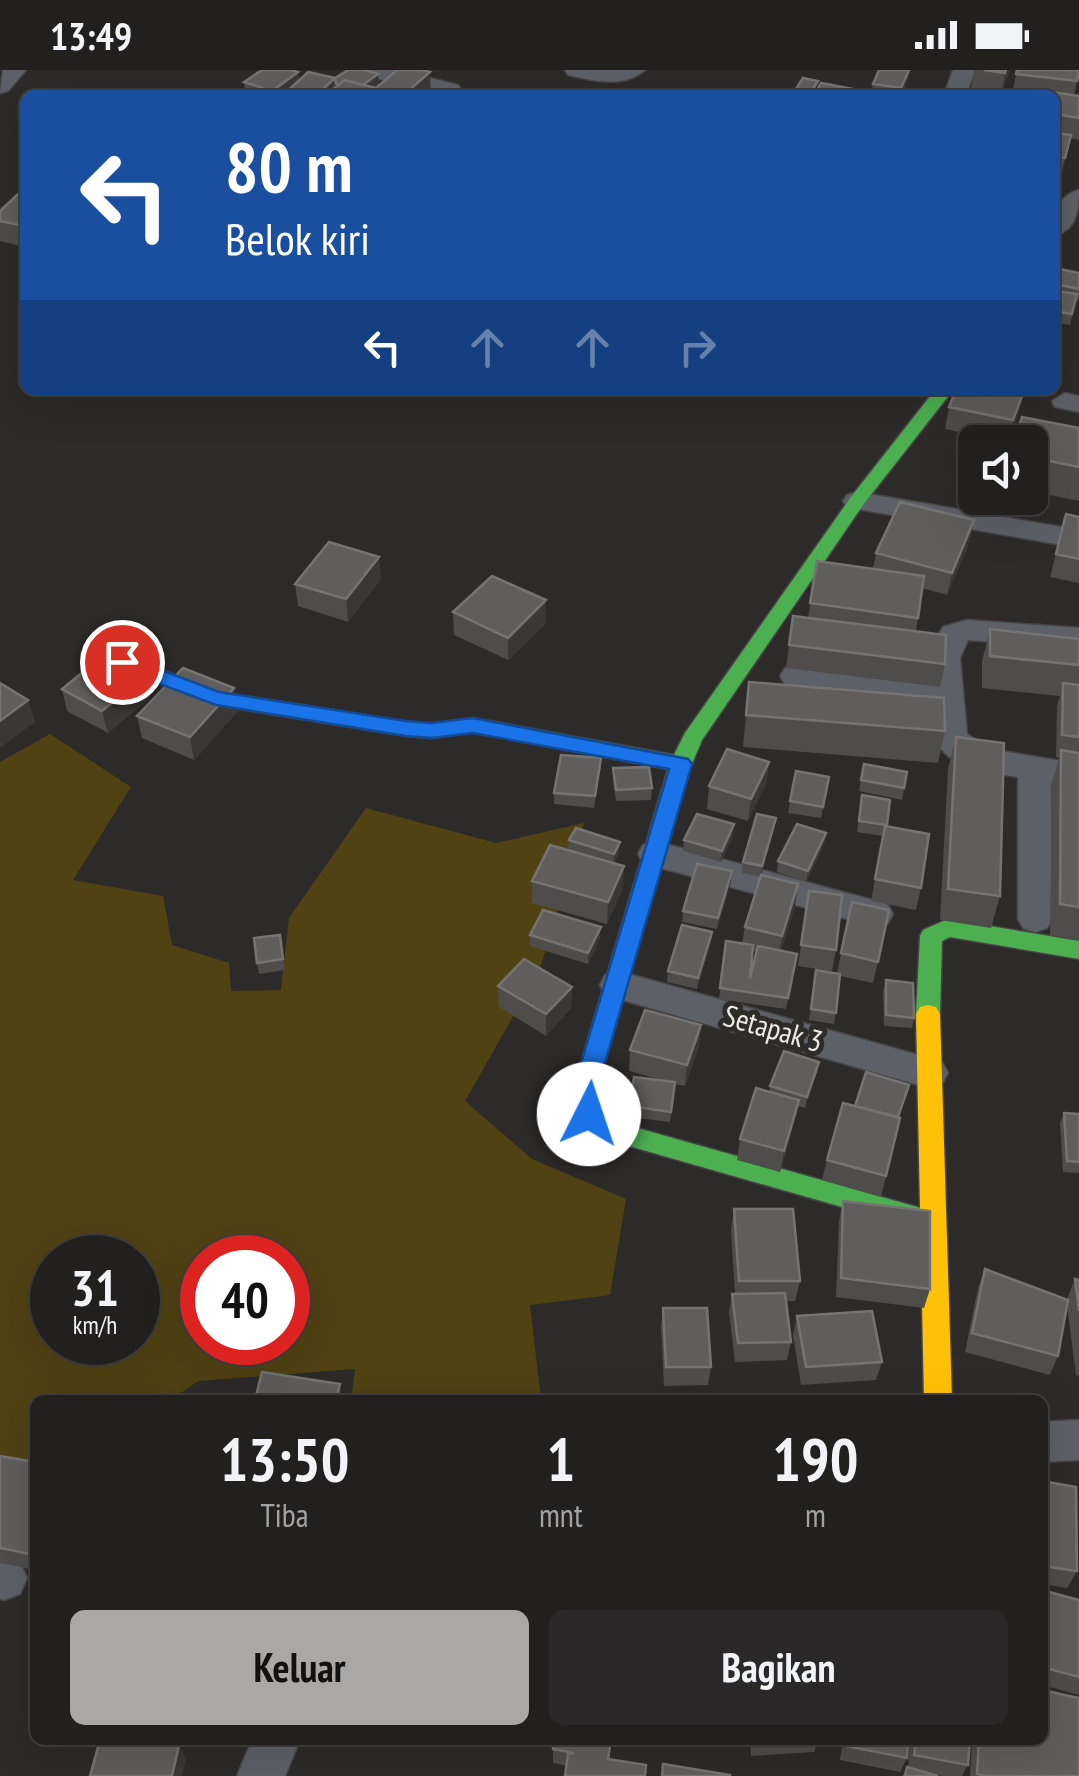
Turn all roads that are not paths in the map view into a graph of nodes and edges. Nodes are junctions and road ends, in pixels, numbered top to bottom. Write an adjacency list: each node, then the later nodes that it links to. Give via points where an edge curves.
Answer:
1 (15, 70): 5 (street)
2 (372, 70): 6 (street)
3 (576, 70): 4 (street, via 614,76)
4 (634, 70)
5 (0, 86)
6 (452, 88)
7 (1078, 198): 8 (street)
8 (1060, 221)
9 (940, 395): 10 (street)
10 (857, 502): 11 (street); 16 (street, via 716,702)
11 (1079, 539)
12 (1079, 638): 15 (street, via 988,630 954,634 945,658)
13 (122, 662): 16 (street, via 216,698 431,731 473,725)
14 (796, 676): 15 (street)
15 (946, 695): 17 (street, via 947,731 956,744 980,759)
16 (681, 764): 19 (street)
17 (1034, 770): 18 (street); 21 (street)
18 (1079, 776)
19 (655, 854): 20 (street); 23 (street)
20 (876, 914)
21 (1035, 920)
22 (1079, 950): 24 (street, via 948,928 931,936)
23 (618, 986): 24 (street, Setapak 3); 25 (street, via 585,1090 589,1114 608,1130)
24 (929, 1073): 25 (street)
25 (933, 1222): 26 (street)
26 (938, 1395)
27 (1079, 1440): 28 (street)
28 (1048, 1442)
29 (274, 1745): 30 (street)
30 (261, 1776)

